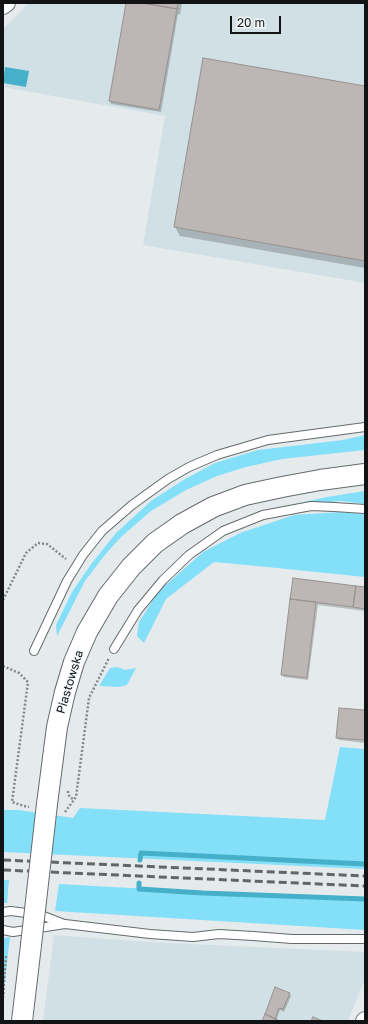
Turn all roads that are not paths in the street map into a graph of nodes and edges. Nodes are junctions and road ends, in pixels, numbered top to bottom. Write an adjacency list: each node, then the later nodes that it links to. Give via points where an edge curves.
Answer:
1 (7, 3): 2 (street)
2 (3, 6)
3 (365, 427): 7 (lane, via 268,440 217,455 168,479 132,505 102,532 84,555 67,581)
4 (365, 474): 12 (street, Piastowska, bridge, via 282,486 245,495 213,507 155,543 131,567 108,596 87,632 74,662 57,728)
5 (365, 509): 6 (lane, via 311,506 263,516 223,531 189,555 163,580 138,610)
6 (114, 649)
7 (34, 651)
8 (3, 912): 9 (lane, via 41,915)
9 (65, 924): 10 (lane, via 13,932); 11 (lane, via 193,937 219,934 292,939)
10 (3, 930)
11 (365, 939)
12 (22, 1021)

